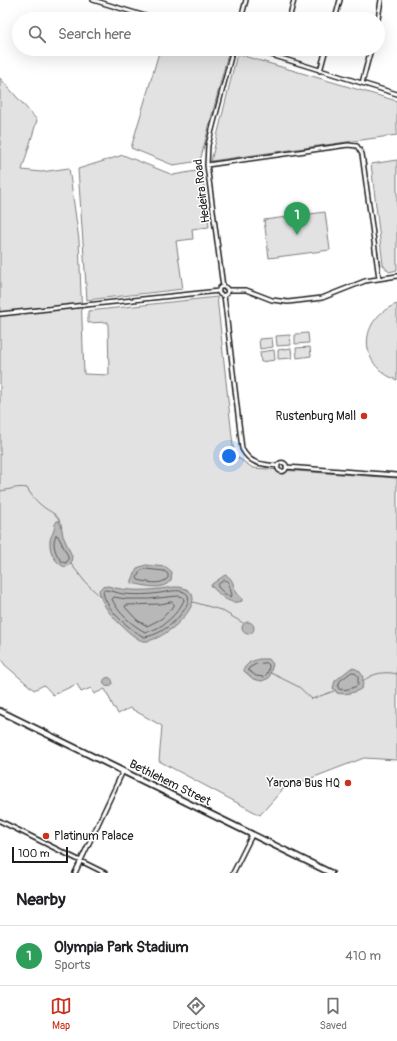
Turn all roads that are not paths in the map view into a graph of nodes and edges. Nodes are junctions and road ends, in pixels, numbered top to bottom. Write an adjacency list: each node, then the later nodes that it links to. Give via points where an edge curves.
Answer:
1 (93, 0): 6 (street)
2 (246, 0): 7 (street)
3 (294, 0): 8 (street)
4 (340, 0): 9 (street)
5 (381, 0): 10 (street)
6 (132, 12)
7 (243, 12)
8 (291, 12)
9 (337, 12)
10 (379, 12)
11 (231, 56): 19 (street, Hedeira Road, via 206,152)
12 (275, 56): 15 (street)
13 (324, 56): 16 (street)
14 (369, 56): 17 (street)
15 (278, 57): 16 (street)
16 (320, 71): 17 (street)
17 (362, 83): 18 (street)
18 (397, 94)
19 (207, 165): 21 (street, via 348,145 357,146 362,154); 22 (street, Hedeira Road)
20 (397, 276): 21 (street)
21 (379, 278): 23 (street, via 358,283 322,298 288,302 272,300 246,290)
22 (223, 287): 23 (street); 24 (street)
23 (228, 290): 25 (street)
24 (219, 291): 25 (street); 26 (street)
25 (224, 295): 27 (street, via 242,449 248,458 257,463)
26 (0, 314)
27 (278, 466): 28 (street, via 281,471); 28 (street, via 282,462)
28 (286, 467): 29 (street)
29 (397, 475)
30 (0, 711): 31 (main road, Bethlehem Street)
31 (123, 771): 33 (main road, Bethlehem Street); 34 (street)
32 (0, 821): 34 (street)
33 (252, 835): 37 (street); 38 (main road, Bethlehem Street)
34 (81, 861): 35 (street); 36 (street)
35 (75, 873)
36 (105, 873)
37 (233, 873)
38 (331, 873)

